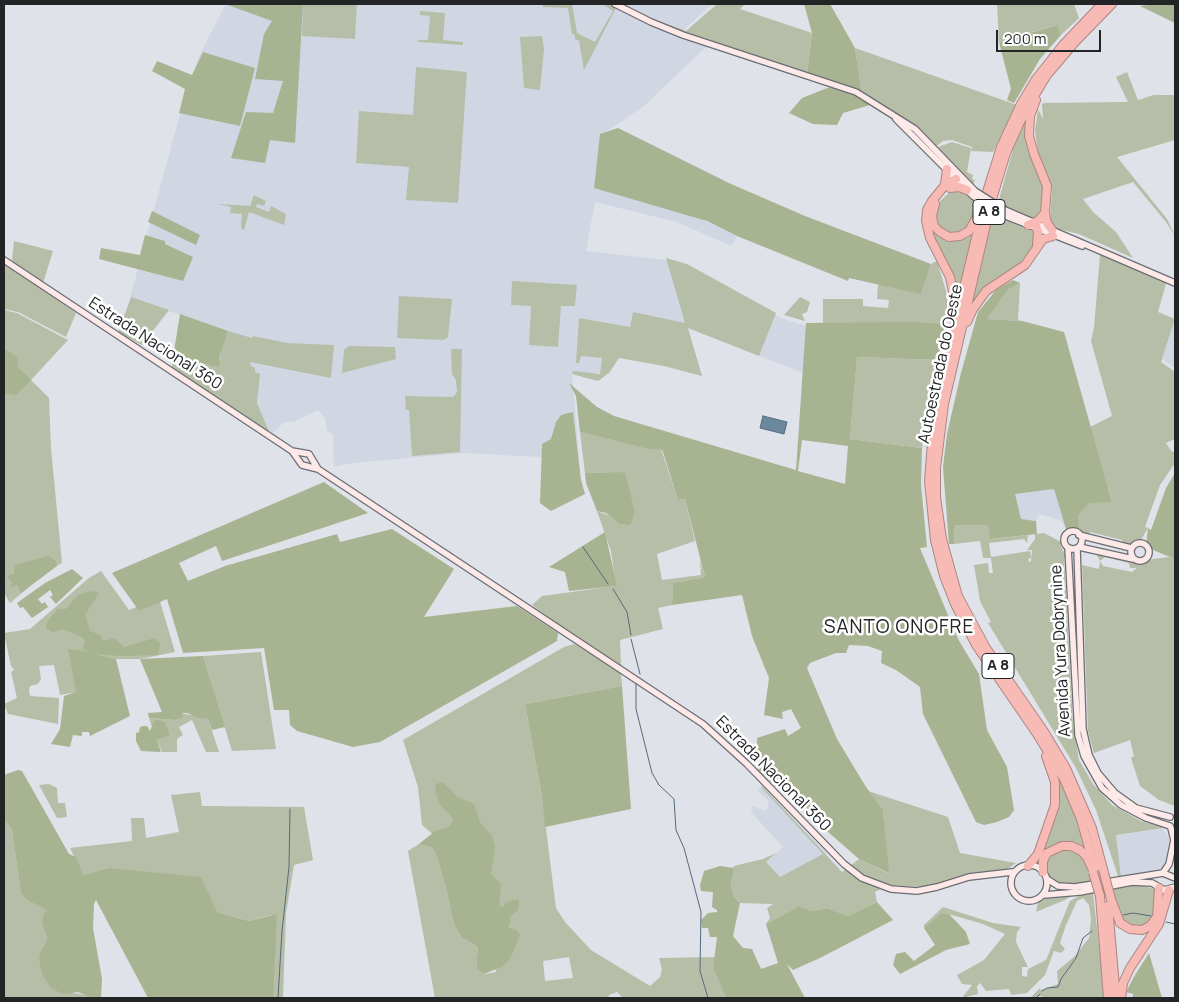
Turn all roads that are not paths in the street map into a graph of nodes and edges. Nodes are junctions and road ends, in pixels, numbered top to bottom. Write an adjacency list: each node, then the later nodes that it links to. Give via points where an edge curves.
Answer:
1 (614, 4): 5 (main road, via 675,32 856,92)
2 (1102, 4): 7 (highway, Autoestrada do Oeste / A 8, via 1063,44 1028,92 1007,131)
3 (1112, 4): 4 (highway, Autoestrada do Oeste / A 8)
4 (1056, 64): 11 (highway, via 1033,106 1029,122 1032,148 1048,190); 18 (highway, Autoestrada do Oeste / A 8, via 1024,112 1001,167)
5 (879, 105): 6 (main road); 8 (main road, via 915,129)
6 (947, 169): 8 (main road); 9 (highway)
7 (991, 176): 9 (highway, via 972,227 955,237 937,230 932,216 935,203); 17 (highway, Autoestrada do Oeste / A 8)
8 (958, 177): 9 (highway); 10 (main road)
9 (947, 187): 10 (highway); 17 (highway, via 929,205 926,221 953,290 954,310)
10 (972, 192): 12 (main road, bridge, via 1004,213)
11 (1045, 214): 12 (highway); 13 (highway)
12 (1033, 226): 13 (main road); 14 (highway)
13 (1053, 233): 14 (highway); 16 (main road)
14 (1037, 245): 18 (highway, via 1029,261 992,286 976,303)
15 (4, 260): 19 (main road, Estrada Nacional 360)
16 (1175, 283)
17 (947, 357): 28 (highway, Autoestrada do Oeste / A 8, via 930,452 929,496 935,540 944,576 961,617 983,656)
18 (952, 371): 44 (highway, Autoestrada do Oeste / A 8, bridge, via 941,421 936,475 938,518 948,567 958,596 978,635 1066,768 1092,828 1103,869)
19 (292, 452): 20 (main road, Estrada Nacional 360); 21 (main road, Estrada Nacional 360)
20 (303, 454): 21 (main road); 22 (main road, via 309,454)
21 (299, 461): 22 (main road, via 302,465)
22 (310, 463): 35 (main road, Estrada Nacional 360, via 714,732 844,864 862,878 891,889 917,891 969,877)
23 (1079, 535): 24 (main road, via 1066,534 1064,542); 25 (main road, via 1081,542); 26 (main road)
24 (1068, 548): 25 (main road); 30 (main road, Avenida Yura Dobrynine, via 1078,735 1084,756 1102,788 1121,805)
25 (1078, 548): 27 (main road); 29 (main road, Avenida Yura Dobrynine, via 1083,729 1089,755 1106,784 1120,797 1142,810)
26 (1131, 548): 27 (main road); 27 (main road, via 1142,543 1149,551 1143,560)
27 (1133, 559)
28 (1020, 709): 33 (highway, via 1048,760 1055,788 1051,820 1038,854); 36 (highway, Autoestrada do Oeste / A 8, via 1070,792 1086,833)
29 (1173, 815): 30 (main road)
30 (1172, 828): 31 (main road)
31 (1174, 839): 32 (main road)
32 (1169, 864): 37 (main road); 39 (main road)
33 (1028, 866): 34 (main road); 38 (main road)
34 (1012, 872): 35 (main road, Estrada Nacional 360); 40 (main road)
35 (993, 875): 40 (main road)
36 (1095, 875): 38 (highway, via 1084,854 1066,846 1047,853 1042,863); 44 (highway, Autoestrada do Oeste / A 8, bridge, via 1100,896)
37 (1161, 875): 38 (main road, via 1075,887 1058,886); 39 (main road); 41 (main road)
38 (1045, 876): 43 (main road, via 1048,887)
39 (1173, 877): 42 (main road)
40 (1010, 886): 43 (main road, via 1014,894 1024,900)
41 (1158, 887): 42 (main road); 43 (main road, via 1132,882); 44 (highway, via 1157,917 1142,930 1130,929 1120,923)
42 (1172, 888): 47 (highway, via 1159,924 1123,983)
43 (1044, 895)
44 (1107, 901): 45 (highway, Autoestrada do Oeste / A 8); 46 (highway, Autoestrada do Oeste / A 8)
45 (1108, 998)
46 (1116, 998)
47 (1121, 998)

